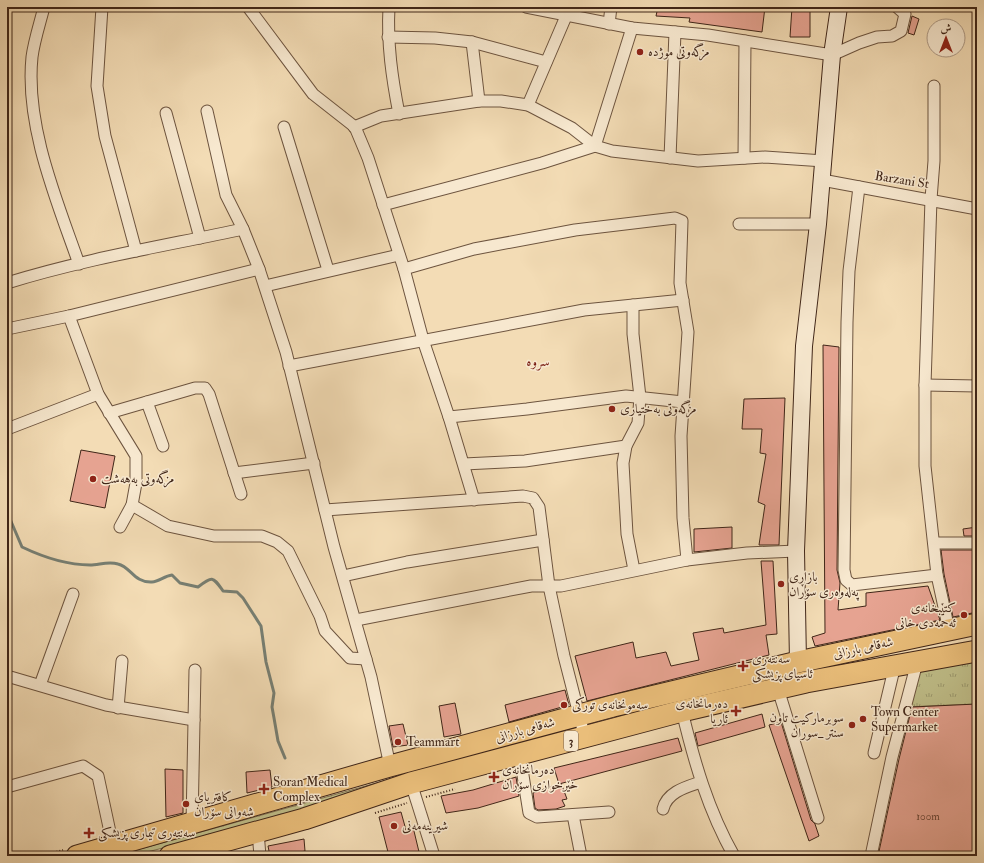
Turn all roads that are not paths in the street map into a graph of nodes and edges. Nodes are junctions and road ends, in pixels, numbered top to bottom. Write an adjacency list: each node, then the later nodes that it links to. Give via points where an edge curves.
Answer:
1 (44, 7): 41 (street, via 32,57 31,82 35,116 47,168)
2 (102, 7): 39 (street, via 97,86 105,136)
3 (248, 7): 24 (street, via 313,94)
4 (389, 7): 13 (street)
5 (529, 7): 9 (street)
6 (611, 7): 10 (street)
7 (839, 7): 16 (street)
8 (897, 7): 16 (street, via 905,14 902,31 892,36 877,37 859,43)
9 (567, 14): 10 (street); 17 (street)
10 (609, 24): 11 (street)
11 (632, 28): 12 (street); 26 (street)
12 (675, 32): 14 (street); 27 (street)
13 (388, 37): 15 (street); 23 (street, via 391,76)
14 (745, 41): 16 (street); 28 (street)
15 (472, 42): 17 (street); 19 (street)
16 (832, 55): 29 (street)
17 (546, 62): 20 (street)
18 (934, 86): 32 (street)
19 (479, 101): 20 (street, via 501,100); 23 (street)
20 (528, 105): 26 (street, via 572,128)
21 (208, 111): 37 (street, via 226,195)
22 (166, 113): 38 (street)
23 (399, 114): 24 (street, via 381,116)
24 (354, 126): 33 (street, via 368,158)
25 (284, 127): 43 (street)
26 (595, 146): 27 (street, via 612,151); 33 (street, via 542,164)
27 (670, 158): 28 (street, via 698,161)
28 (744, 158): 29 (street)
29 (824, 161): 30 (street)
30 (822, 180): 31 (street, Barzani St); 36 (street)
31 (859, 188): 32 (street, Barzani St); 78 (street, via 847,322 844,570 846,580 852,585)
32 (931, 199): 34 (street, Barzani St); 53 (street)
33 (383, 205): 40 (street)
34 (977, 209)
35 (739, 224): 36 (street)
36 (818, 224): 75 (street, via 804,346)
37 (243, 229): 38 (street); 42 (street)
38 (200, 238): 39 (street)
39 (136, 251): 41 (street)
40 (399, 255): 43 (street); 44 (street)
41 (79, 264): 45 (street)
42 (259, 269): 46 (street); 49 (street)
43 (328, 270): 46 (street)
44 (404, 270): 47 (street, via 481,248 575,230 675,218 682,222 680,283); 51 (street)
45 (7, 283)
46 (265, 286): 52 (street)
47 (683, 300): 48 (street); 58 (street, via 688,332)
48 (633, 304): 51 (street, via 584,310); 56 (street, via 633,334)
49 (69, 316): 50 (street); 55 (street)
50 (7, 329)
51 (423, 340): 52 (street); 60 (street)
52 (289, 366): 64 (street)
53 (925, 385): 54 (street); 73 (street, via 925,466)
54 (977, 386)
55 (98, 394): 59 (street); 61 (street)
56 (640, 397): 58 (street); 60 (street, via 626,396); 63 (street, via 638,423)
57 (147, 402): 59 (street); 62 (street); 66 (street, via 195,388 205,388)
58 (683, 402): 76 (street, via 681,436)
59 (109, 413): 69 (street, via 136,456 136,483)
60 (449, 417): 65 (street)
61 (7, 429)
62 (163, 446)
63 (626, 446): 65 (street, via 525,461); 77 (street, via 623,463 627,534)
64 (314, 463): 66 (street); 70 (street)
65 (464, 464): 68 (street)
66 (234, 473): 67 (street)
67 (241, 494)
68 (474, 500): 70 (street); 72 (street, via 523,496 534,498 538,507)
69 (132, 505): 71 (street); 86 (street, via 168,526 214,536 262,536 277,542 288,551 331,639 350,658)
70 (325, 510): 79 (street)
71 (120, 527)
72 (543, 540): 79 (street, via 408,562); 80 (street)
73 (934, 543): 74 (street); 78 (street)
74 (977, 543)
75 (796, 551): 76 (street, via 747,553); 89 (street)
76 (687, 560): 77 (street)
77 (634, 570): 80 (street, via 561,586)
78 (937, 575): 84 (street)
79 (343, 576): 82 (street)
80 (549, 586): 82 (street, via 531,586); 97 (street)
81 (72, 594): 93 (street)
82 (356, 620): 86 (street)
83 (977, 624): 84 (highway, شەقامی بارزانی / 3)
84 (949, 630): 89 (highway, شەقامی بارزانی / 3)
85 (977, 651): 87 (highway, شەقامی بارزانی / 3)
86 (366, 659): 102 (street)
87 (921, 660): 90 (highway, شەقامی بارزانی / 3); 120 (street, via 915,670 892,757)
88 (122, 661): 95 (street)
89 (798, 662): 97 (highway, شەقامی بارزانی / 3)
90 (895, 665): 94 (highway, شەقامی بارزانی / 3); 100 (street)
91 (195, 670): 98 (street)
92 (7, 676): 93 (street)
93 (40, 685): 95 (street)
94 (778, 689): 96 (highway, شەقامی بارزانی / 3); 109 (street)
95 (118, 708): 98 (street)
96 (682, 710): 99 (highway, شەقامی بارزانی / 3); 103 (street)
97 (579, 715): 99 (street); 102 (highway, شەقامی بارزانی / 3)
98 (194, 720): 110 (street)
99 (585, 738): 101 (highway, شەقامی بارزانی / 3)
100 (874, 753)
101 (517, 755): 104 (highway, شەقامی بارزانی / 3); 108 (street, via 522,769 529,813 538,817)
102 (390, 766): 110 (highway, شەقامی بارزانی / 3)
103 (701, 782): 106 (street, via 674,793 664,802); 119 (street, via 721,833)
104 (411, 783): 111 (highway, شەقامی بارزانی / 3); 117 (street)
105 (7, 787): 112 (street, via 83,766 98,776)
106 (663, 809)
107 (609, 812): 108 (street)
108 (573, 815): 118 (street)
109 (818, 818)
110 (192, 824): 112 (highway, شەقامی بارزانی / 3)
111 (258, 832): 113 (highway, شەقامی بارزانی / 3); 116 (street)
112 (106, 850): 114 (highway, شەقامی بارزانی / 3)
113 (206, 851): 115 (highway, شەقامی بارزانی / 3)
114 (78, 856)
115 (170, 856)
116 (260, 856)
117 (434, 856)
118 (581, 856)
119 (734, 856)
120 (871, 856)

